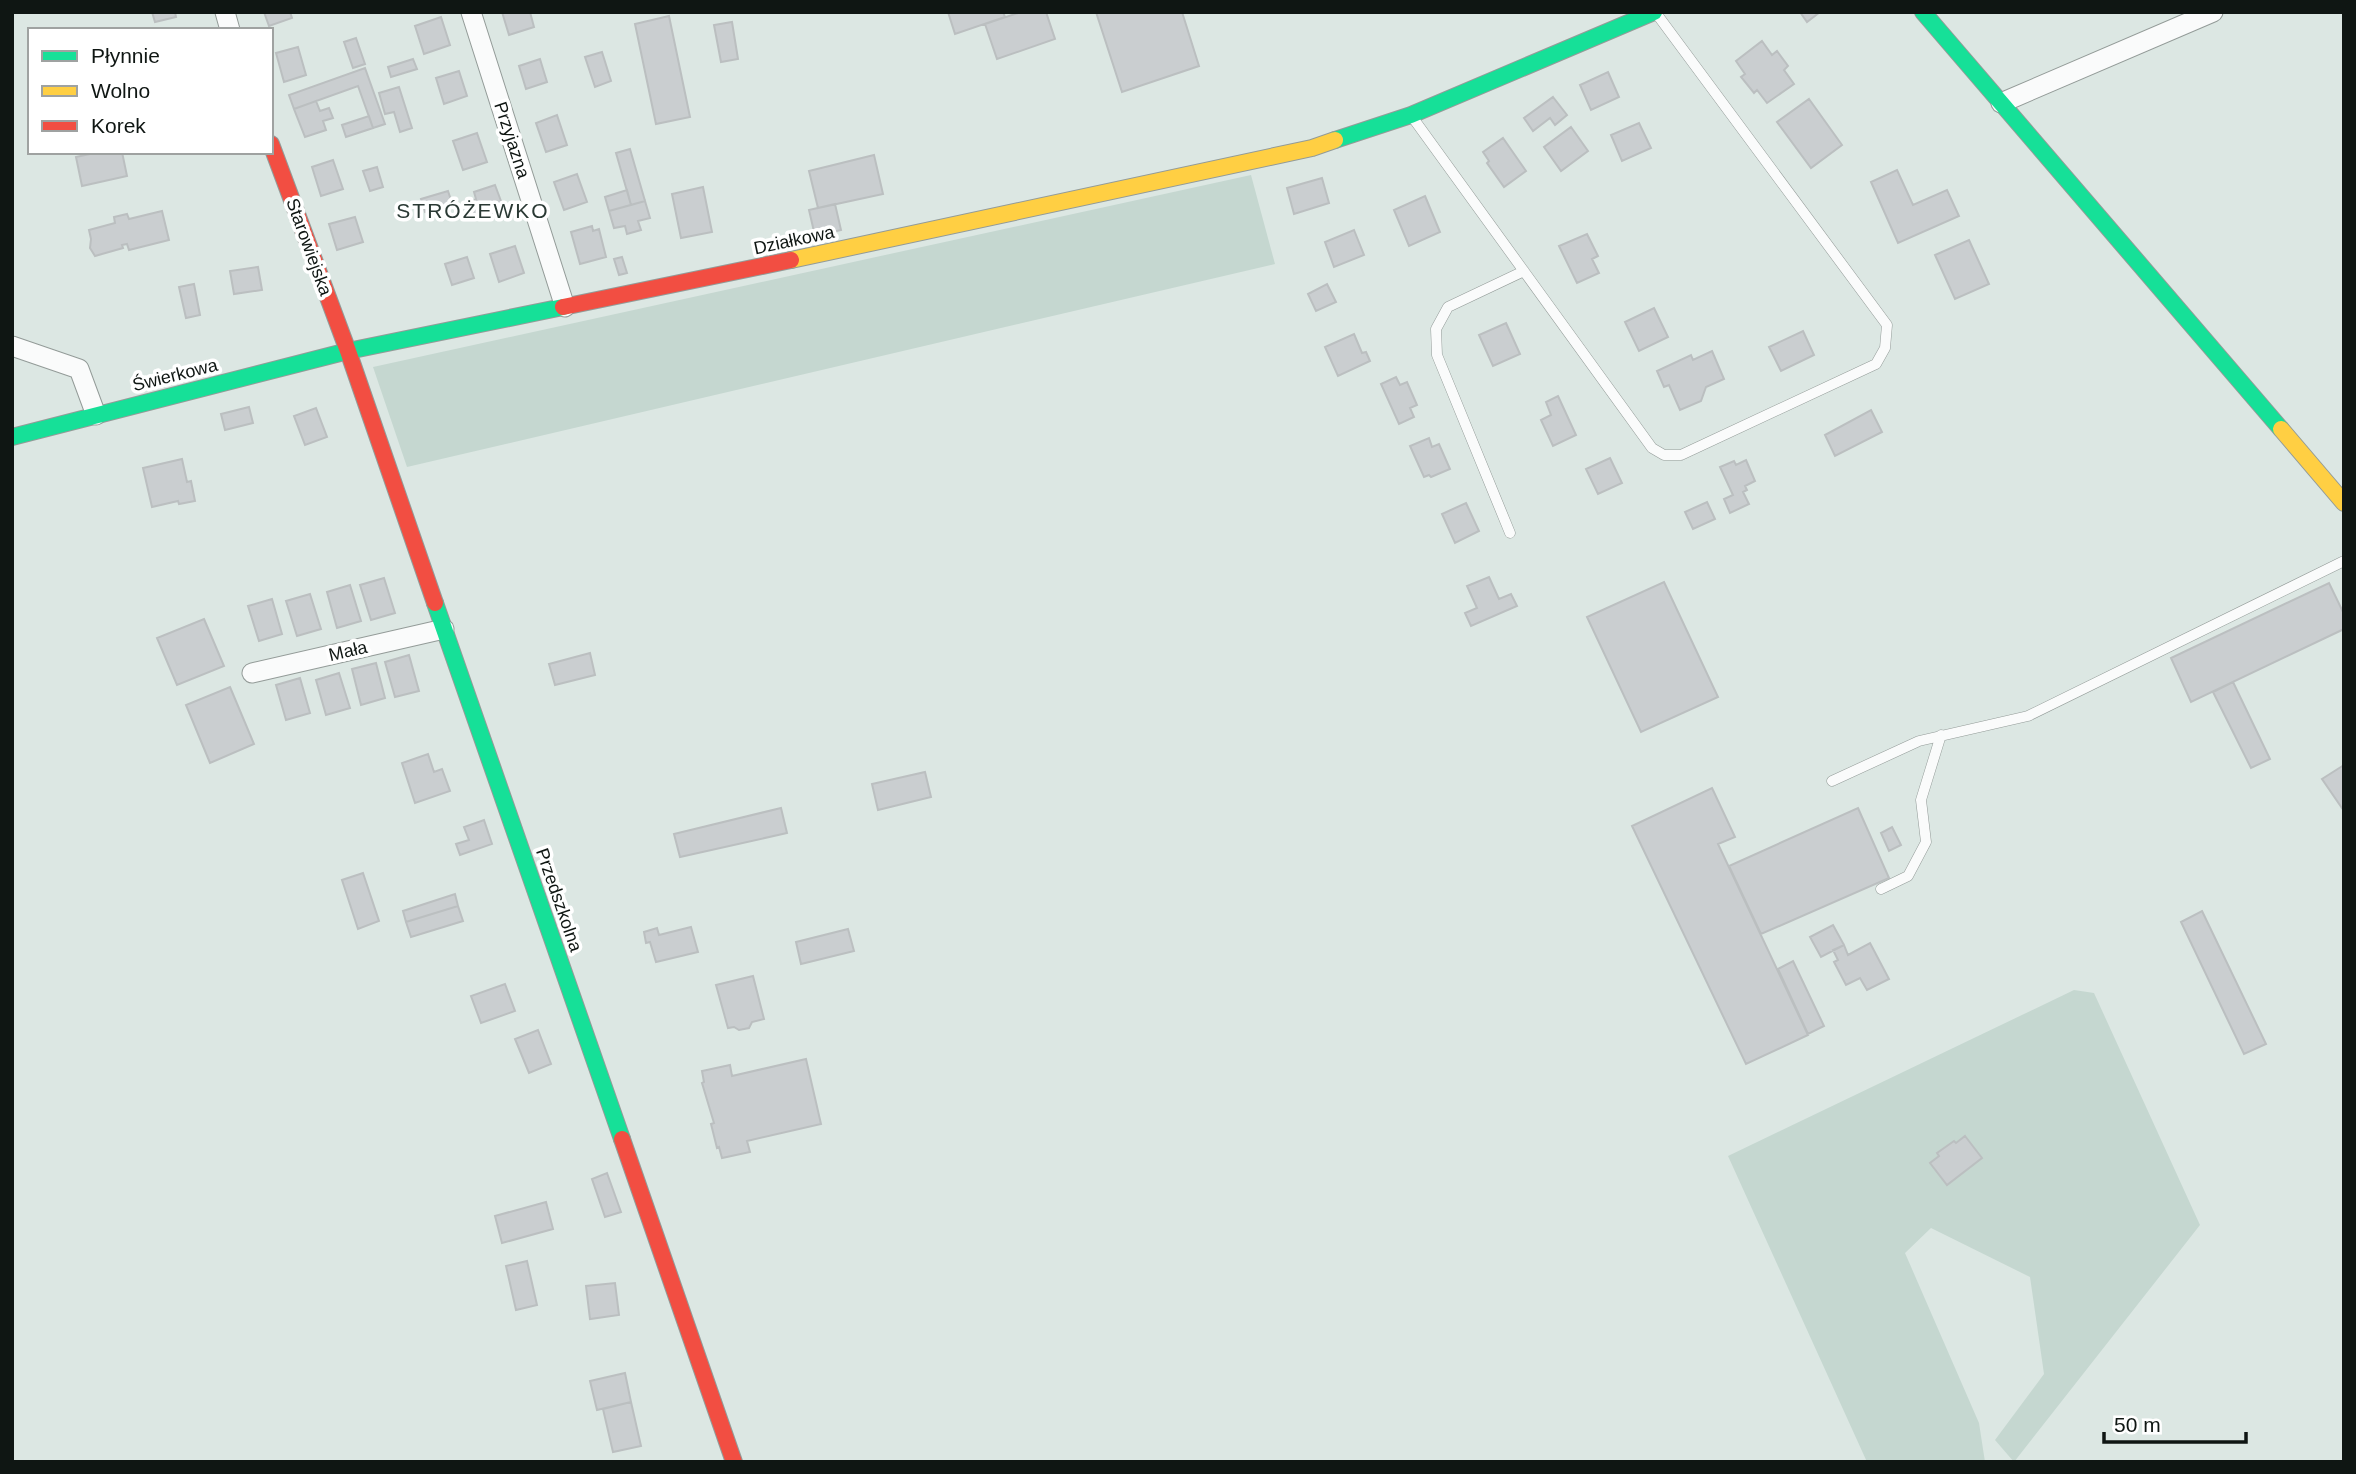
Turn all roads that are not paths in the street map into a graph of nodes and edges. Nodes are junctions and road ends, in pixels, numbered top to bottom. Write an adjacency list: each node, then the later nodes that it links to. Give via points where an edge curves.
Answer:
1 (471, 12): 9 (street, Przyjazna)
2 (1655, 12): 6 (street, Działkowa); 8 (lane, via 1887,325 1885,348 1877,364 1681,455 1664,455 1652,448)
3 (1923, 12): 5 (street)
4 (2214, 12): 5 (street)
5 (2001, 103): 14 (street)
6 (1411, 115): 8 (lane); 9 (street, Działkowa, via 1312,148)
7 (273, 149): 11 (street, Starowiejska)
8 (1524, 271): 15 (lane, via 1448,307 1436,329 1437,355)
9 (565, 307): 11 (street, Działkowa)
10 (12, 346): 12 (street, via 79,369)
11 (348, 351): 12 (street, Świerkowa); 17 (street, Przedszkolna)
12 (96, 415): 13 (street, Świerkowa)
13 (12, 437)
14 (2344, 503)
15 (1510, 533)
16 (2344, 561): 19 (lane, via 2028,716)
17 (444, 629): 18 (street, Mała); 22 (street, Przedszkolna)
18 (252, 673)
19 (1941, 736): 20 (lane, via 1919,741); 21 (lane, via 1922,800 1926,842 1908,876)
20 (1832, 781)
21 (1881, 889)
22 (734, 1462)

